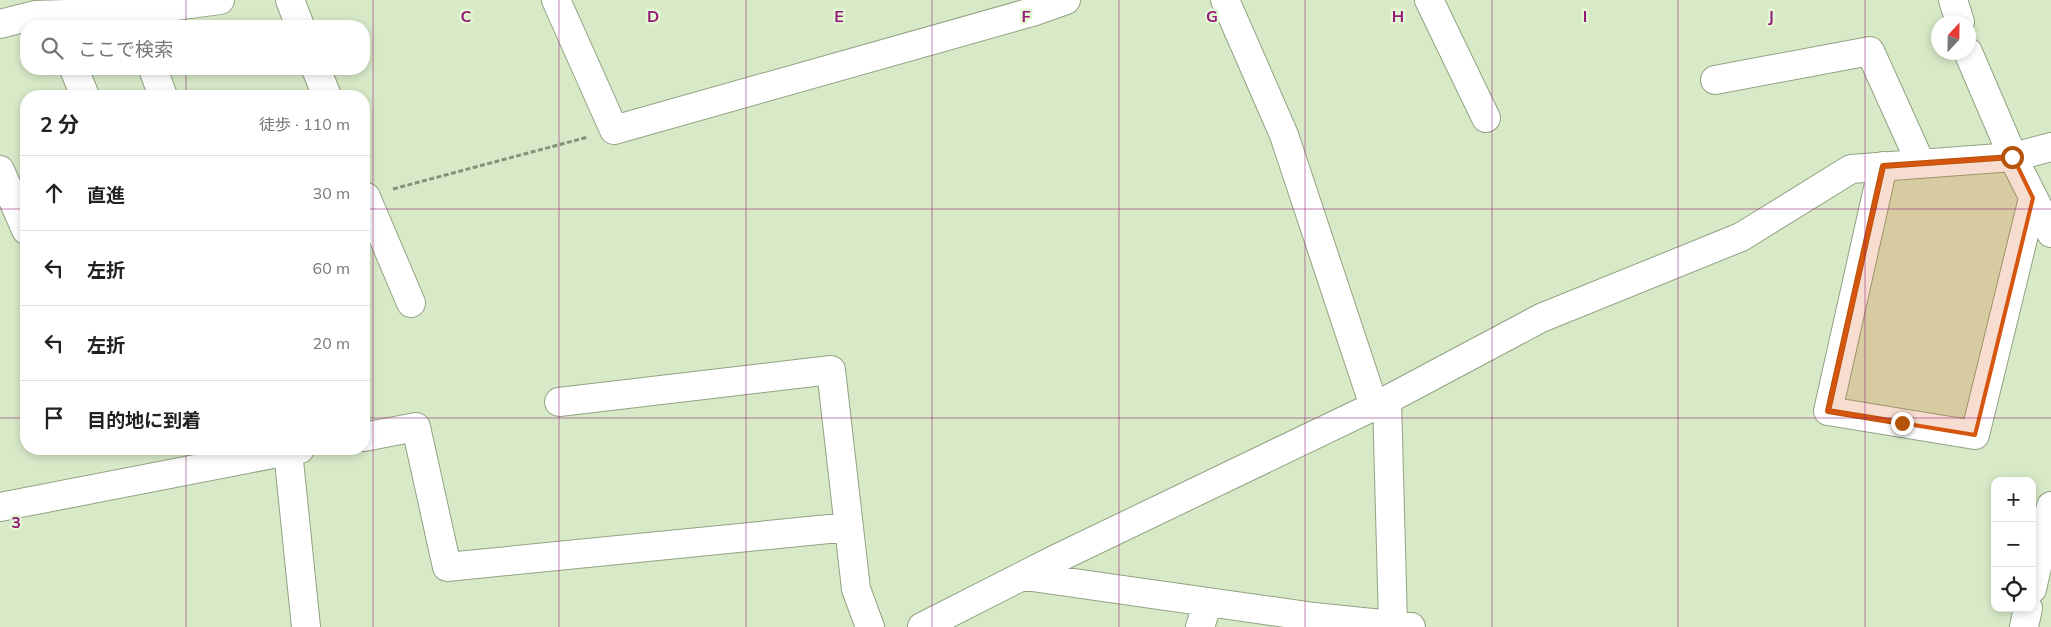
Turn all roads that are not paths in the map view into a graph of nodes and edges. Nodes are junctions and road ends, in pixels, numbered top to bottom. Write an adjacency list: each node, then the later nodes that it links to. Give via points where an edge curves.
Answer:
1 (220, 0): 9 (street)
2 (290, 0): 11 (street)
3 (556, 0): 4 (street, via 614,130)
4 (1066, 0)
5 (1225, 0): 33 (street, via 1284,135)
6 (1429, 0): 21 (street)
7 (1953, 0): 8 (street)
8 (1958, 15)
9 (133, 19): 10 (street)
10 (55, 20): 12 (street, via 35,14)
11 (298, 20)
12 (0, 24)
13 (1971, 60): 23 (street)
14 (76, 75): 18 (street)
15 (155, 75): 19 (street)
16 (318, 75): 20 (street)
17 (1715, 80): 24 (street, via 1870,51)
18 (83, 90)
19 (162, 90)
20 (325, 90)
21 (1486, 118)
22 (2051, 147): 23 (street)
23 (2012, 157): 24 (street); 27 (street)
24 (1921, 164): 25 (street)
25 (1883, 166): 27 (street, via 1828,411 1975,435); 33 (street, via 1851,169 1741,237 1541,318)
26 (0, 170): 29 (street)
27 (2033, 198): 30 (street)
28 (370, 208): 31 (street)
29 (20, 216)
30 (2051, 233)
31 (412, 303)
32 (559, 402): 39 (street, via 831,370)
33 (1380, 403): 41 (street); 44 (street)
34 (370, 436): 39 (street, via 416,427 447,567)
35 (268, 455): 38 (street)
36 (294, 455): 46 (street)
37 (2051, 506): 40 (street)
38 (0, 507)
39 (849, 527): 47 (street, via 856,589)
40 (2036, 572)
41 (1025, 576): 43 (street); 45 (street)
42 (2027, 612): 48 (street)
43 (1204, 615): 44 (street, via 1314,617)
44 (1402, 625)
45 (929, 626)
46 (306, 627)
47 (870, 627)
48 (2024, 627)

